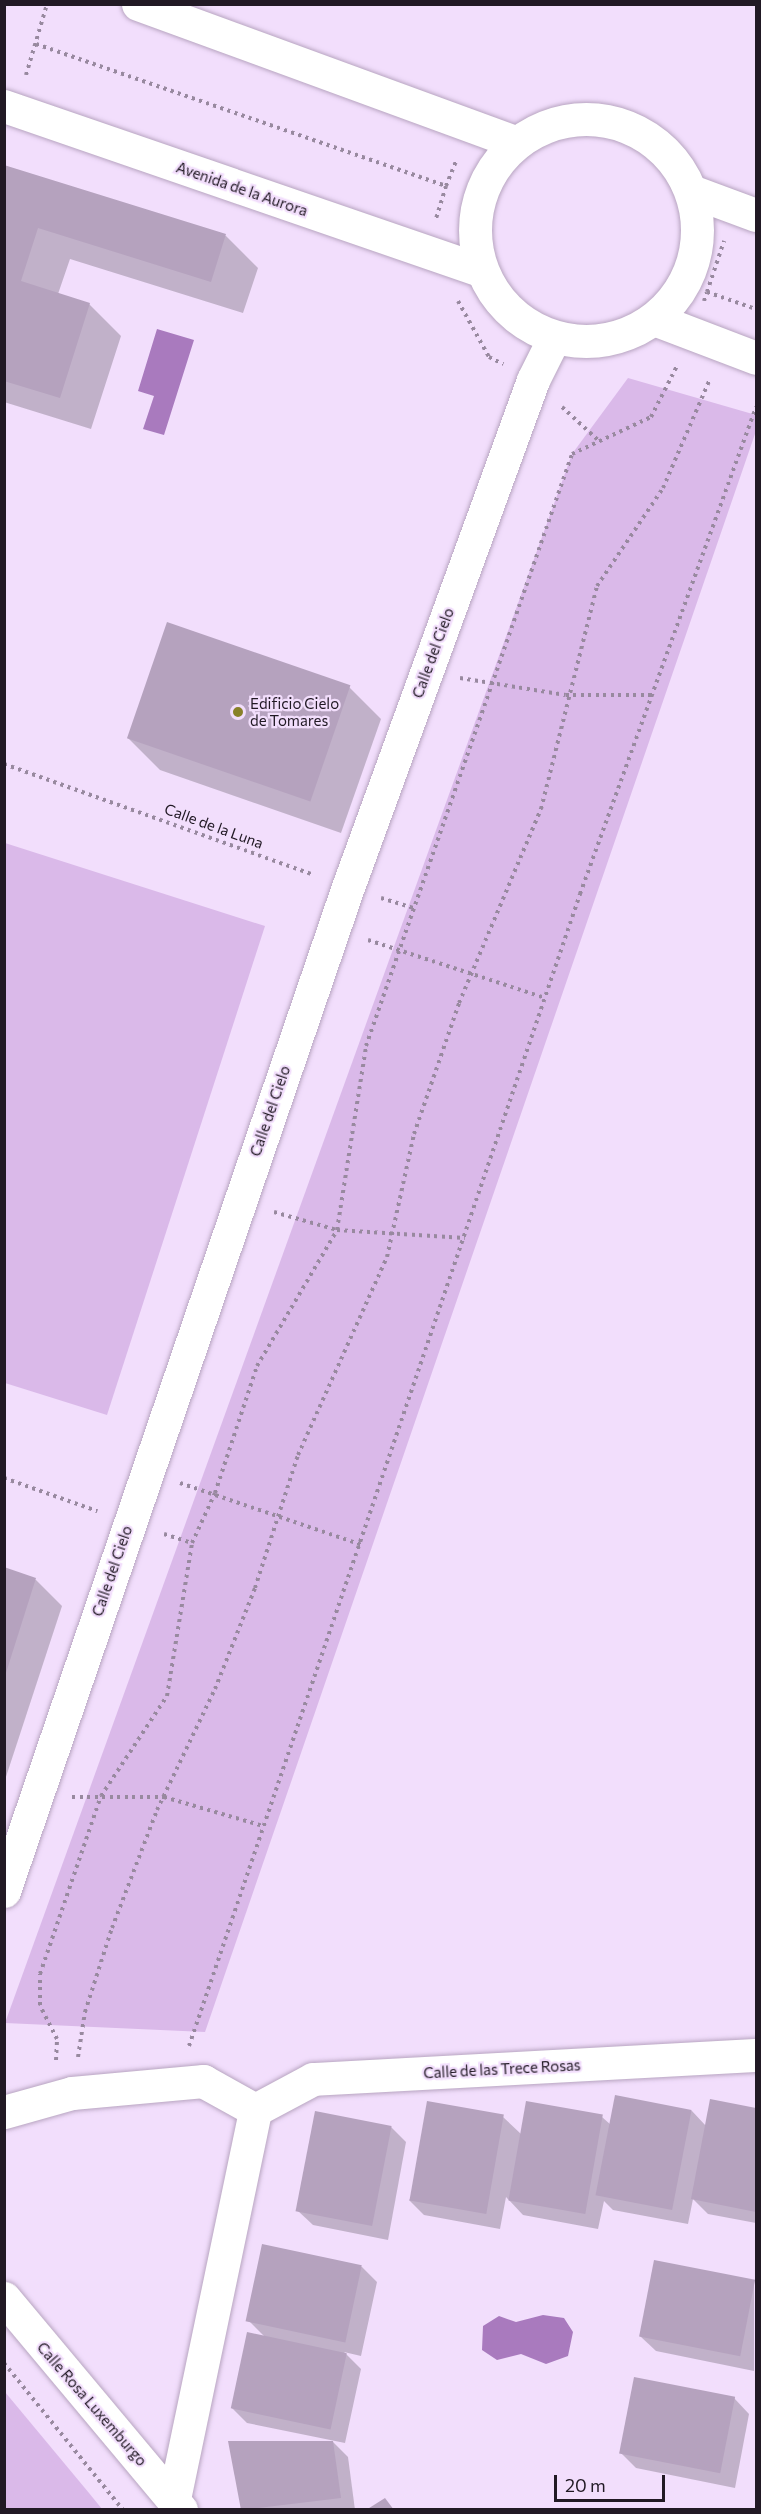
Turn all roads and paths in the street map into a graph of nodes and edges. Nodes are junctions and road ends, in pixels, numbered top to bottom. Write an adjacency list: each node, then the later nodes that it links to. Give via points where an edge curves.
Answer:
1 (47, 4): 3 (path)
2 (138, 4): 4 (street)
3 (10, 108): 7 (street, Avenida de la Aurora)
4 (516, 142): 5 (street, via 561,120 612,121 654,140); 7 (street, via 474,208)
5 (691, 191): 6 (street); 9 (street, via 698,239 687,279)
6 (746, 211): 8 (path)
7 (480, 270): 10 (street, via 503,308)
8 (707, 292)
9 (654, 319): 10 (street, via 625,335); 11 (street)
10 (554, 338): 15 (street, Calle del Cielo, via 533,380)
11 (724, 346): 12 (street); 17 (path, via 663,488 597,586)
12 (756, 358)
13 (677, 365): 16 (path, via 651,417 572,454)
14 (756, 407): 18 (path)
15 (427, 669): 16 (path); 20 (street, Calle del Cielo)
16 (492, 687): 17 (path); 21 (path)
17 (566, 694): 18 (path); 24 (path, via 541,809)
18 (652, 694): 25 (path)
19 (4, 764): 20 (path, Calle de la Luna)
20 (348, 887): 21 (path, Calle de la Luna); 22 (street, Calle del Cielo)
21 (416, 909): 23 (path)
22 (333, 928): 23 (path); 26 (street, Calle del Cielo)
23 (401, 950): 24 (path); 27 (path, via 366,1046)
24 (472, 973): 25 (path); 28 (path, via 414,1134)
25 (545, 998): 29 (path)
26 (239, 1202): 27 (path); 30 (street, Calle del Cielo)
27 (337, 1230): 28 (path); 31 (path, via 257,1366)
28 (393, 1230): 29 (path); 32 (path, via 387,1257 298,1455)
29 (465, 1238): 33 (path)
30 (144, 1473): 31 (path); 36 (street, Calle del Cielo)
31 (215, 1494): 32 (path); 34 (path, via 192,1543 167,1696)
32 (278, 1517): 33 (path); 35 (path, via 215,1689)
33 (362, 1545): 37 (path)
34 (101, 1796): 35 (path); 36 (path); 41 (path, via 40,1974 40,2005 57,2039)
35 (164, 1797): 37 (path); 41 (path, via 85,2012)
36 (36, 1798): 38 (street, Calle del Cielo)
37 (263, 1826): 40 (path)
38 (4, 1891)
39 (756, 2055): 42 (street, Calle de las Trece Rosas, via 313,2079)
40 (176, 2086): 41 (street); 42 (street, via 203,2081)
41 (65, 2094): 43 (street)
42 (255, 2110): 46 (street)
43 (4, 2112)
44 (4, 2298): 46 (street, Calle Rosa Luxemburgo)
45 (4, 2363): 47 (path)
46 (178, 2504)
47 (123, 2510)

